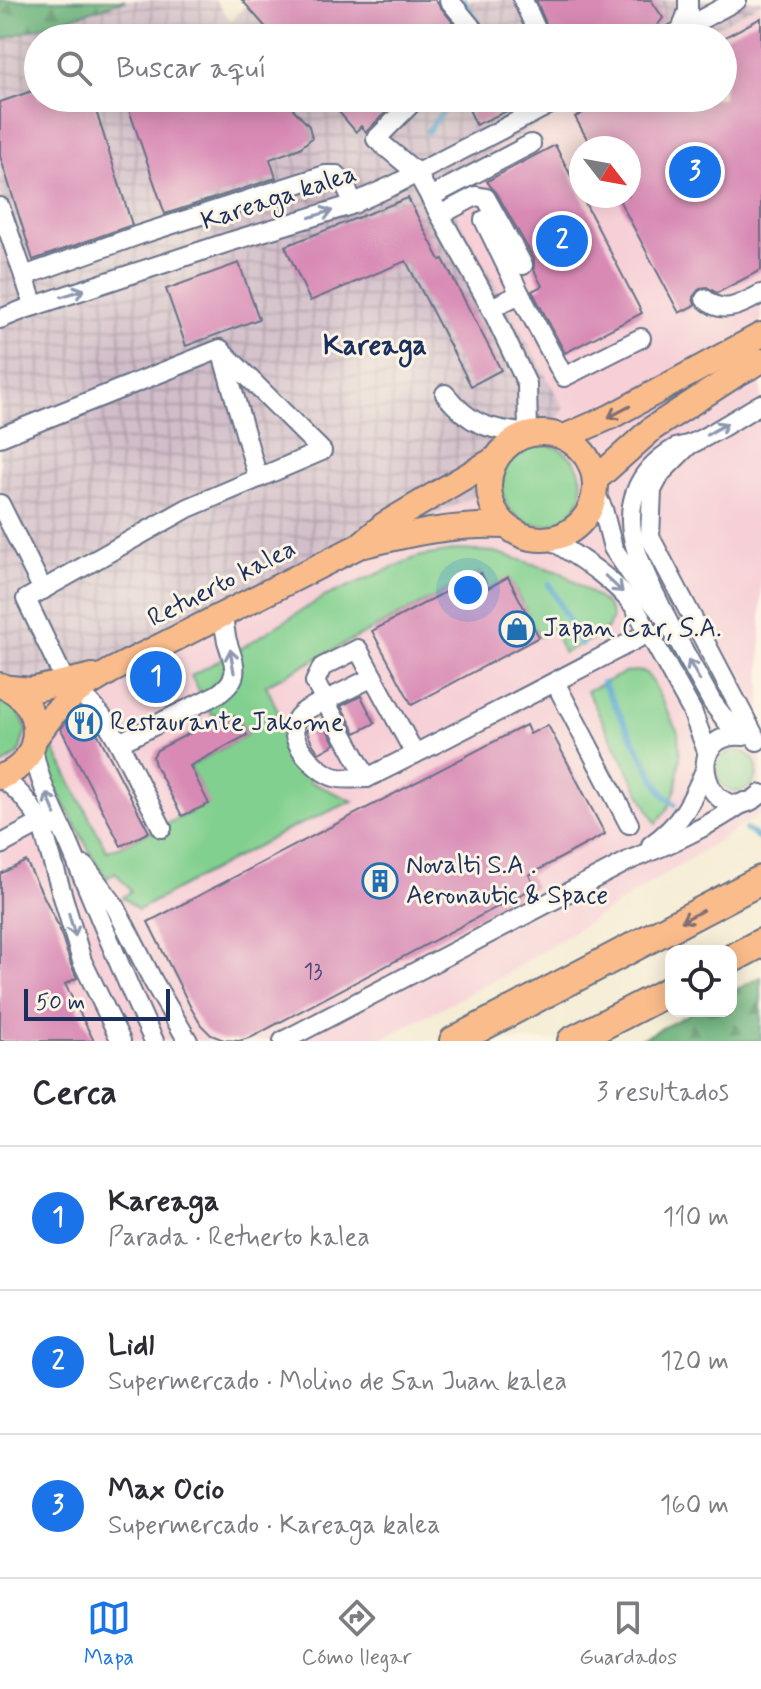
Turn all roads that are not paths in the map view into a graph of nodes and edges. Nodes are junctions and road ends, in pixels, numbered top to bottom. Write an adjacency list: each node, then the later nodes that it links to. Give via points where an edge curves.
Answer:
1 (449, 0): 6 (street)
2 (523, 0): 7 (street)
3 (688, 0): 8 (street)
4 (737, 0): 5 (street)
5 (716, 3): 9 (street)
6 (469, 24)
7 (534, 24)
8 (680, 24)
9 (688, 24)
10 (403, 112): 13 (street, via 376,139)
11 (535, 112): 13 (street, Kareaga kalea)
12 (531, 144): 14 (street)
13 (417, 173): 14 (street); 15 (street, Kareaga kalea)
14 (430, 197): 17 (street)
15 (354, 204): 20 (street, via 337,175 325,175); 24 (street, Kareaga kalea, one-way to 15)
16 (0, 207): 20 (street)
17 (440, 215): 19 (street, via 482,196); 25 (street)
18 (484, 220): 21 (street)
19 (523, 265)
20 (24, 276): 24 (street)
21 (520, 294): 25 (street); 28 (street, via 564,377)
22 (761, 294): 23 (street, via 733,308 720,309)
23 (705, 299)
24 (34, 306): 26 (street, Kareaga kalea)
25 (491, 308): 33 (street, via 527,384)
26 (0, 319)
27 (761, 335): 35 (main road, one-way to 35)
28 (641, 338)
29 (220, 349): 34 (street); 38 (street); 38 (street, via 322,451)
30 (761, 361): 39 (main road, via 653,428)
31 (445, 394): 33 (street, via 478,424)
32 (761, 404): 36 (street, one-way to 32)
33 (528, 434): 35 (main road); 37 (main road)
34 (0, 437)
35 (564, 437): 39 (main road, via 590,462)
36 (690, 444): 41 (street, via 661,473 652,490); 43 (street, via 675,448 643,477 634,493)
37 (495, 459): 42 (main road, via 489,495); 45 (main road, via 385,524)
38 (258, 478): 46 (street, via 188,508)
39 (595, 486): 44 (main road, via 590,509 580,523); 48 (street, via 613,548)
40 (0, 504): 46 (street)
41 (650, 512): 43 (street); 57 (street, via 650,537)
42 (506, 526): 44 (main road, via 520,535); 45 (main road, via 428,530)
43 (632, 536): 48 (street)
44 (550, 539): 49 (street, one-way to 49, via 623,593)
45 (359, 546): 47 (main road, Retuerto kalea)
46 (43, 590): 53 (street, via 26,599)
47 (223, 615): 53 (main road, Retuerto kalea); 58 (street, one-way to 47, via 229,686 235,668)
48 (668, 622): 55 (street, one-way to 48, via 712,702)
49 (650, 632): 51 (street); 60 (street, via 692,711)
50 (373, 677): 54 (street); 54 (street, via 358,649 322,667 315,682); 59 (street)
51 (555, 682): 59 (street); 65 (street)
52 (5, 686): 53 (main road, Retuerto kalea); 56 (main road, via 30,710)
53 (72, 687): 56 (main road, Retuerto kalea); 58 (street, via 102,715)
54 (325, 701): 62 (street); 62 (street, via 295,722 300,749 332,776)
55 (737, 735): 57 (street); 60 (street, via 720,741)
56 (34, 742): 61 (main road, Retuerto kalea, via 24,762); 67 (street, one-way to 56, via 35,761)
57 (759, 742)
58 (119, 743): 66 (street)
59 (415, 754): 62 (street)
60 (706, 762): 63 (street, via 708,784 721,799); 69 (street, via 678,821)
61 (0, 777): 64 (street, via 27,800)
62 (367, 778)
63 (756, 798): 69 (street)
64 (41, 823): 68 (street); 73 (street); 76 (street, one-way to 76, via 82,961)
65 (629, 824)
66 (162, 828)
67 (67, 841): 73 (street); 75 (street, via 115,906)
68 (0, 845)
69 (630, 860): 78 (street)
70 (761, 880): 79 (highway, one-way to 79)
71 (761, 943): 72 (highway)
72 (737, 956)
73 (124, 979): 77 (street)
74 (665, 993): 80 (highway)
75 (190, 1039)
76 (121, 1041)
77 (154, 1041)
78 (283, 1041)
79 (454, 1041)
80 (572, 1041)

